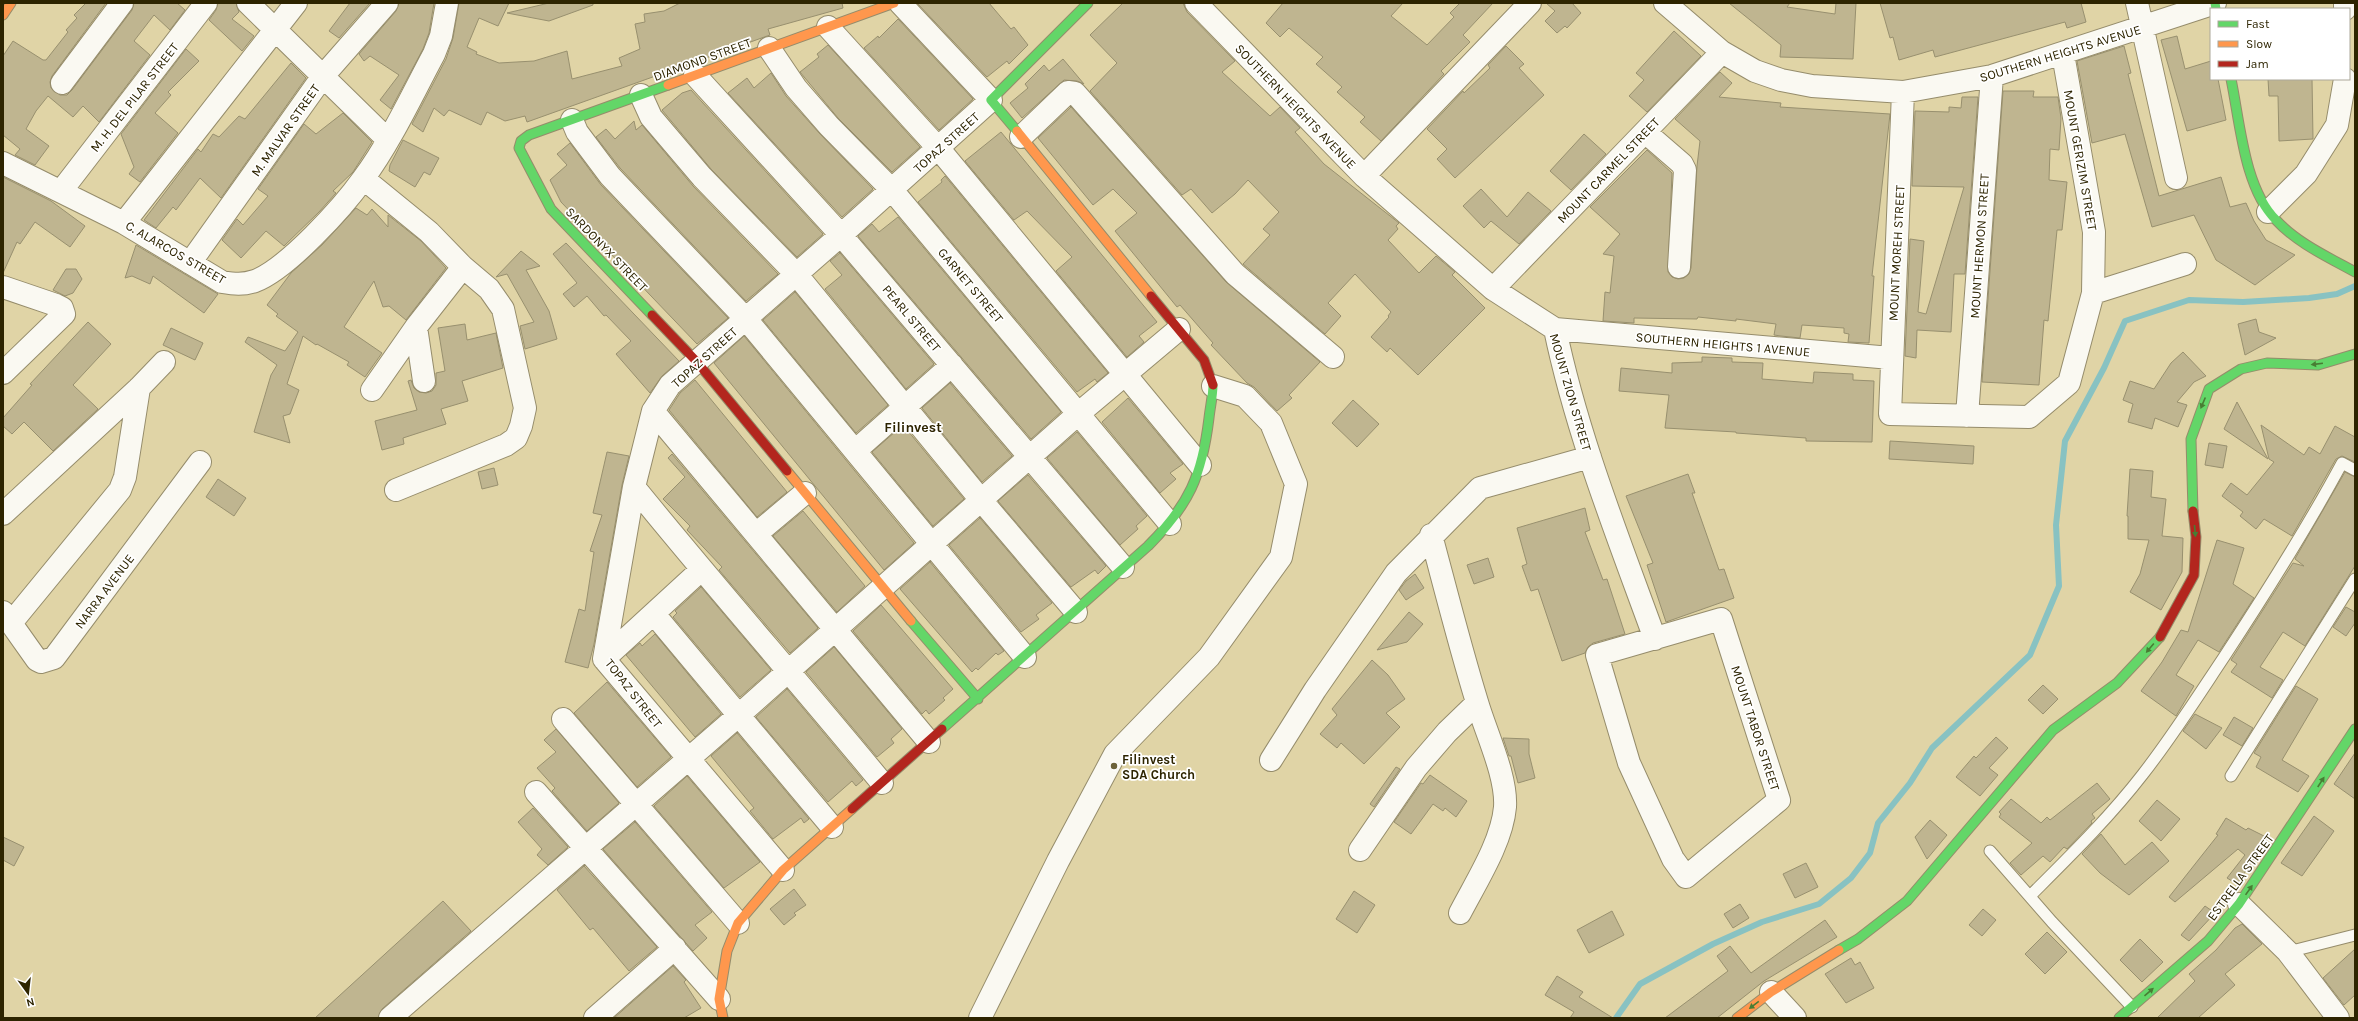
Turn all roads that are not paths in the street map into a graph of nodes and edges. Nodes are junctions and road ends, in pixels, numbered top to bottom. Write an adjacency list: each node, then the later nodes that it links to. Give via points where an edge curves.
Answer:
1 (11, 3): 16 (street)
2 (122, 3): 28 (street)
3 (206, 3): 42 (street, M. H. DEL PILAR STREET)
4 (248, 3): 19 (street)
5 (296, 3): 19 (street)
6 (387, 3): 24 (street, M. MALVAR STREET)
7 (447, 3): 35 (street, C. ALARCOS STREET, via 441,36 434,54)
8 (894, 3): 17 (street, DIAMOND STREET)
9 (900, 3): 31 (street)
10 (1088, 3): 31 (street)
11 (1196, 3): 39 (street, SOUTHERN HEIGHTS AVENUE)
12 (1530, 3): 39 (street, SOUTHERN HEIGHTS AVENUE)
13 (1665, 3): 21 (street, SOUTHERN HEIGHTS AVENUE)
14 (2137, 3): 18 (street)
15 (2215, 3): 18 (street, SOUTHERN HEIGHTS AVENUE)
16 (3, 15)
17 (828, 27): 20 (street, DIAMOND STREET); 37 (street)
18 (2143, 27): 22 (street, SOUTHERN HEIGHTS AVENUE); 40 (street)
19 (275, 29): 24 (street); 45 (street)
20 (769, 48): 23 (street, DIAMOND STREET); 43 (street, GARNET STREET, via 796,88 829,126)
21 (1722, 52): 29 (street, SOUTHERN HEIGHTS AVENUE, via 1755,71 1781,80 1812,86); 33 (street, MOUNT CARMEL STREET)
22 (2063, 54): 25 (street, SOUTHERN HEIGHTS AVENUE); 55 (street, MOUNT GERIZIM STREET, via 2094,232)
23 (695, 75): 30 (street, DIAMOND STREET); 46 (street, PEARL STREET)
24 (323, 76): 35 (street); 47 (street, M. MALVAR STREET)
25 (1992, 76): 29 (street, SOUTHERN HEIGHTS AVENUE); 76 (street, MOUNT HERMON STREET)
26 (2231, 80): 44 (street, via 2252,176)
27 (2345, 80): 44 (street, via 2337,125 2306,174)
28 (62, 83)
29 (1903, 92): 62 (street, MOUNT MOREH STREET)
30 (641, 95): 32 (street, DIAMOND STREET); 52 (street, via 651,117 702,177)
31 (991, 100): 34 (street); 37 (street, TOPAZ STREET)
32 (572, 120): 36 (street, DIAMOND STREET, via 529,135); 56 (street, via 577,132 610,176)
33 (1645, 132): 49 (street, via 1682,164 1685,170); 54 (street, MOUNT CARMEL STREET)
34 (1021, 137): 58 (street); 61 (street, via 1068,92 1075,93 1235,274)
35 (387, 139): 41 (street, C. ALARCOS STREET)
36 (521, 141): 64 (street, SARDONYX STREET, via 519,148 551,209)
37 (939, 149): 43 (street, TOPAZ STREET); 67 (street)
38 (3, 163): 42 (street, C. ALARCOS STREET)
39 (1364, 176): 54 (street, MOUNT ZION STREET)
40 (2176, 178)
41 (364, 179): 47 (street, C. ALARCOS STREET, via 315,234 266,275 256,280 234,284 222,282); 50 (street, via 429,232)
42 (62, 190): 45 (street, C. ALARCOS STREET)
43 (892, 190): 46 (street, TOPAZ STREET); 74 (street, GARNET STREET)
44 (2268, 212): 51 (street, via 2291,234)
45 (124, 223): 47 (street, C. ALARCOS STREET)
46 (842, 235): 52 (street, TOPAZ STREET); 65 (street, PEARL STREET)
47 (190, 263)
48 (2185, 264): 55 (street)
49 (1679, 266)
50 (463, 267): 57 (street); 84 (street, via 489,289 503,309 525,408 521,426 516,438 506,445)
51 (2355, 272)
52 (797, 275): 56 (street, TOPAZ STREET); 72 (street)
53 (3, 287): 66 (street, via 56,305 62,308 64,314)
54 (1493, 289): 59 (street, MOUNT ZION STREET)
55 (2093, 294): 76 (street, MOUNT GERIZIM STREET, via 2069,383 2029,417)
56 (746, 319): 64 (street, TOPAZ STREET); 77 (street)
57 (416, 327): 68 (street); 71 (street)
58 (1179, 329): 67 (street); 69 (street, via 1204,360)
59 (1555, 329): 62 (street, SOUTHERN HEIGHTS 1 AVENUE); 79 (street, MOUNT ZION STREET, via 1562,363)
60 (2355, 354): 128 (street, one-way to 128, via 2318,365 2267,363 2241,369 2209,389 2191,439 2191,488 2196,537 2194,575 2163,633 2117,683 2053,730 1907,901 1858,939)
61 (1332, 357)
62 (1891, 358): 75 (street, MOUNT MOREH STREET)
63 (164, 362): 70 (street)
64 (697, 362): 73 (street, TOPAZ STREET, via 670,385); 85 (street, SARDONYX STREET)
65 (952, 365): 72 (street); 78 (street, PEARL STREET)
66 (3, 373)
67 (1125, 376): 74 (street); 81 (street)
68 (424, 381)
69 (1213, 386): 81 (street, via 1207,436); 133 (street, via 1246,396 1272,423 1294,477 1296,484 1281,557 1209,657 1115,754 1058,861)
70 (139, 388): 87 (street); 98 (street, via 125,477 120,490)
71 (372, 390)
72 (904, 407): 77 (street); 86 (street)
73 (653, 411): 83 (street, TOPAZ STREET); 89 (street)
74 (1078, 414): 78 (street); 88 (street, GARNET STREET)
75 (1890, 414): 76 (street, MOUNT GERIZIM STREET)
76 (1967, 416)
77 (855, 452): 91 (street)
78 (1030, 457): 86 (street); 92 (street, PEARL STREET)
79 (1590, 457): 90 (street, via 1480,488); 100 (street, MOUNT ZION STREET)
80 (200, 462): 98 (street, NARRA AVENUE, via 54,658 41,662 37,660)
81 (1200, 465): 88 (street, via 1192,491)
82 (2355, 470): 121 (lane, via 2342,463 2311,522 2271,585 2170,738 2142,775 2094,831)
83 (634, 487): 93 (street); 102 (street, TOPAZ STREET)
84 (396, 490)
85 (805, 493): 89 (street); 95 (street, SARDONYX STREET)
86 (981, 500): 91 (street); 96 (street)
87 (3, 514)
88 (1170, 524): 92 (street)
89 (756, 534): 99 (street)
90 (1431, 535): 105 (street); 111 (street, via 1396,573 1315,690)
91 (931, 543): 95 (street); 101 (street)
92 (1123, 567): 96 (street)
93 (701, 570): 97 (street); 103 (street)
94 (2355, 579): 112 (lane)
95 (882, 587): 99 (street); 104 (street, SARDONYX STREET)
96 (1076, 612): 101 (street)
97 (654, 614): 102 (street); 106 (street)
98 (7, 617)
99 (835, 629): 103 (street); 109 (street)
100 (1655, 639): 100 (street, MOUNT TABOR STREET, via 1597,655 1629,762 1673,859 1686,877 1779,800 1721,619)
101 (1024, 657): 104 (street)
102 (604, 659): 110 (street, TOPAZ STREET)
103 (789, 670): 106 (street); 113 (street)
104 (978, 699): 109 (street)
105 (1477, 703): 118 (street, via 1447,732 1416,768); 123 (street, via 1499,765 1505,806 1494,845)
106 (739, 715): 110 (street); 116 (street)
107 (563, 719): 115 (street)
108 (2355, 729): 122 (street, ESTRELLA STREET, one-way to 108)
109 (929, 742): 113 (street)
110 (687, 759): 115 (street); 120 (street, TOPAZ STREET)
111 (1271, 760)
112 (2231, 776)
113 (882, 783): 116 (street)
114 (536, 792): 117 (street)
115 (636, 804): 117 (street); 124 (street)
116 (832, 827): 120 (street)
117 (585, 848): 126 (street); 131 (street)
118 (1360, 850)
119 (1990, 851): 121 (lane)
120 (783, 870): 124 (street)
121 (2030, 896): 129 (lane)
122 (2239, 904): 127 (street); 129 (street, ESTRELLA STREET, one-way to 122, via 2208,940)
123 (1460, 913)
124 (738, 923): 130 (street, via 727,951)
125 (2355, 935): 127 (lane)
126 (675, 948): 130 (street); 132 (street)
127 (2288, 952): 137 (street)
128 (1771, 992): 134 (street, one-way to 134); 135 (street)
129 (2132, 1007): 136 (street, ESTRELLA STREET)
130 (721, 1008)
131 (390, 1018)
132 (595, 1018)
133 (980, 1018)
134 (1736, 1018)
135 (1795, 1018)
136 (2119, 1018)
137 (2338, 1018)

